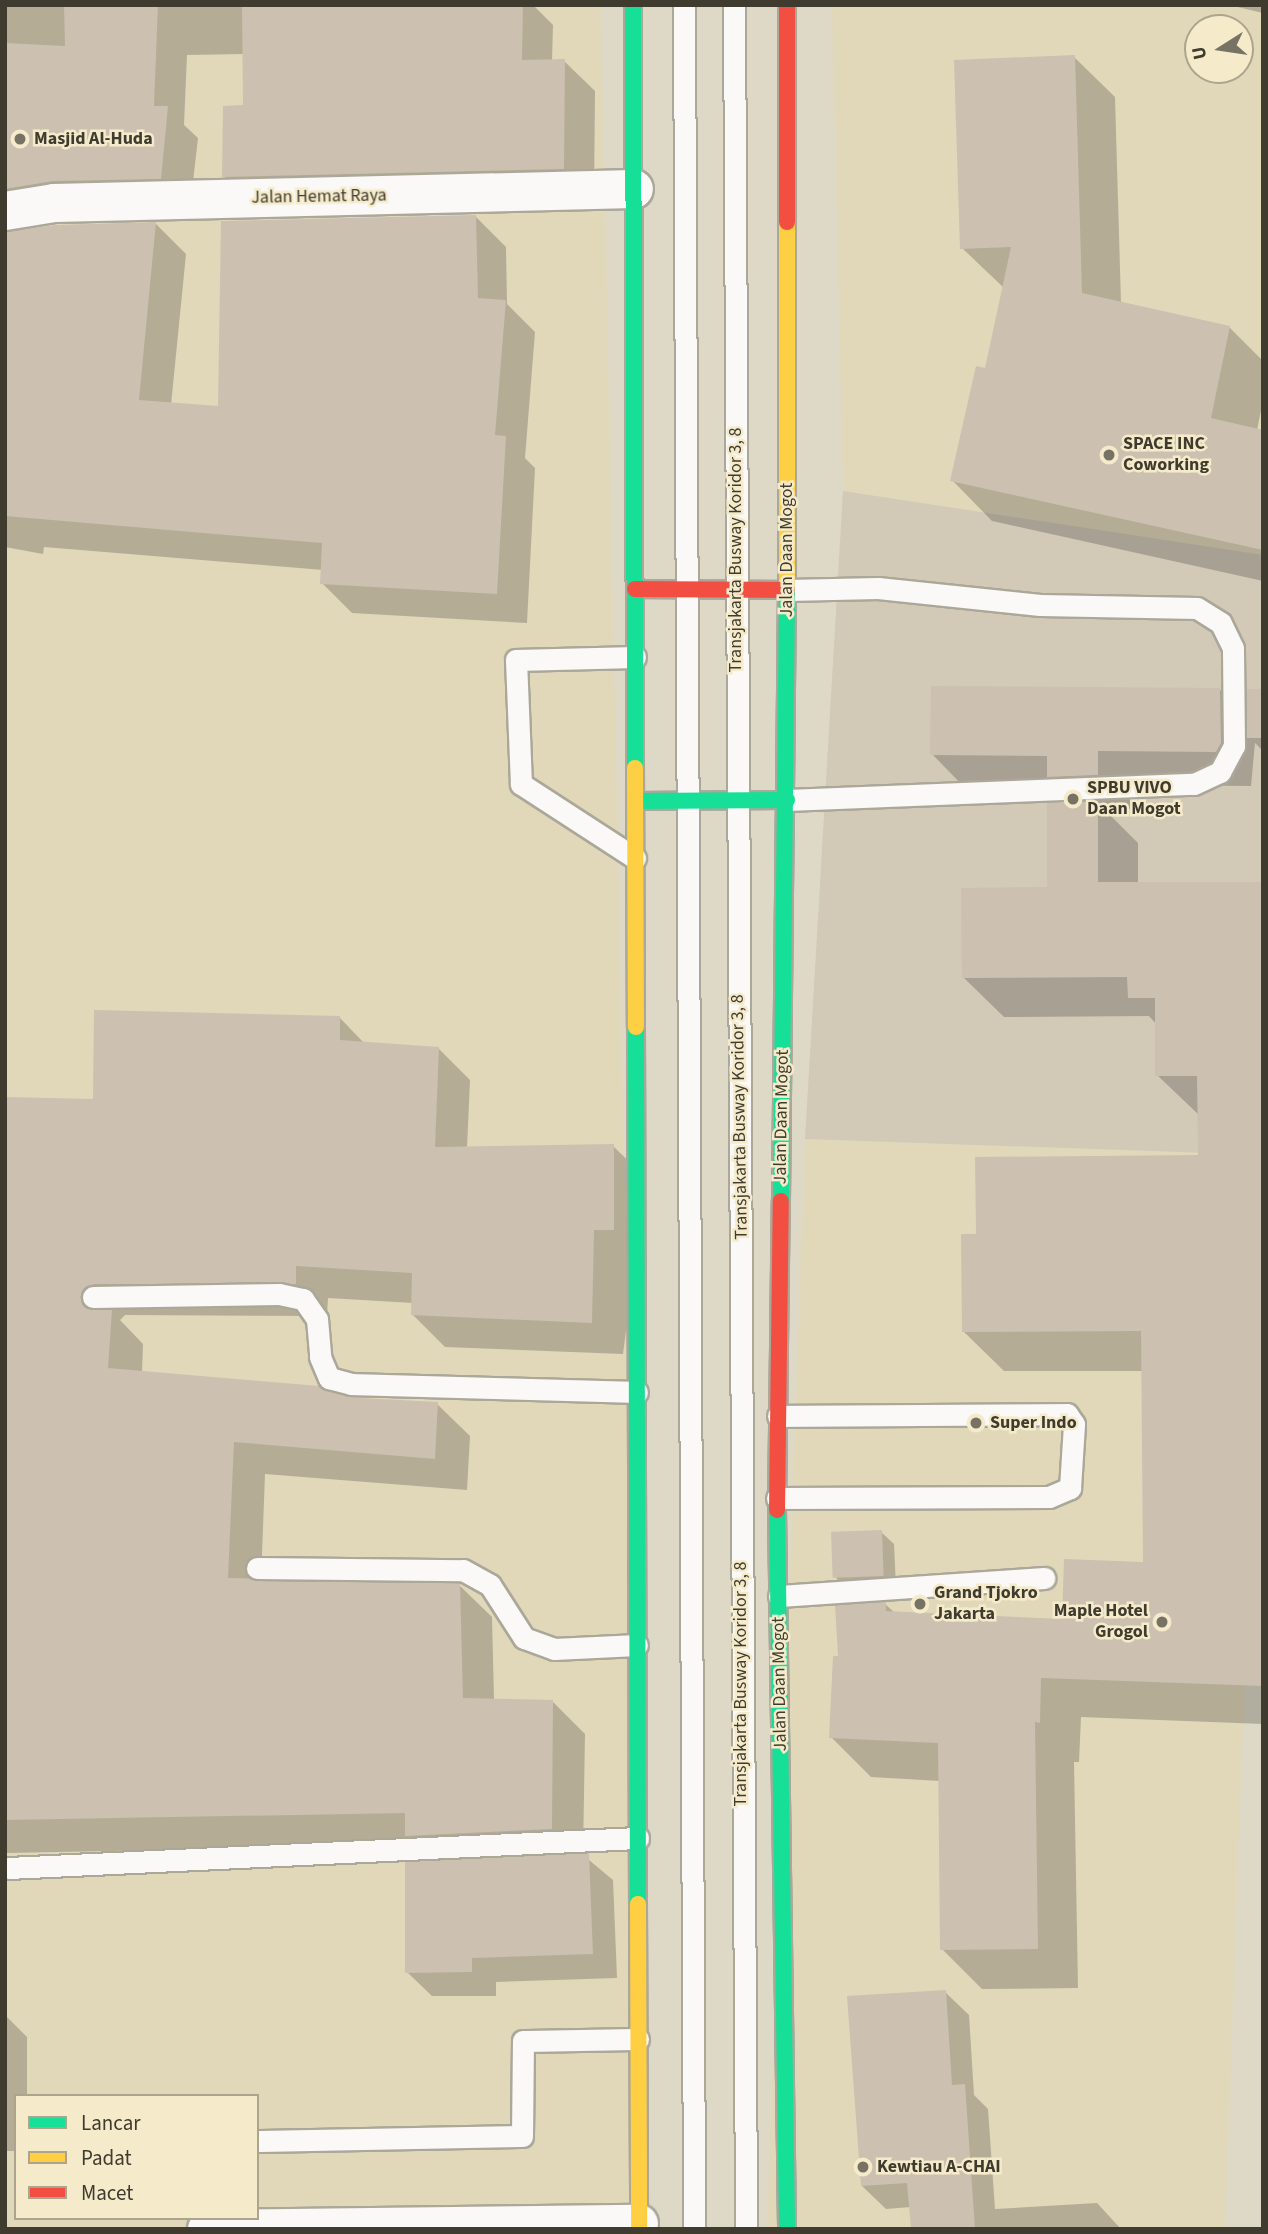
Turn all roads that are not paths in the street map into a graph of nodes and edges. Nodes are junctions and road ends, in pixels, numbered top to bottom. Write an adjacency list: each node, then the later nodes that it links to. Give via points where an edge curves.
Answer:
1 (633, 5): 5 (highway)
2 (684, 5): 8 (lane)
3 (733, 5): 9 (lane, Transjakarta Busway Koridor 3, 8)
4 (787, 5): 10 (highway, Jalan Daan Mogot)
5 (634, 189): 6 (street, Jalan Hemat Raya, via 54,203); 7 (highway)
6 (5, 211)
7 (635, 589): 8 (highway); 11 (highway)
8 (685, 589): 9 (highway); 12 (lane)
9 (735, 590): 10 (highway); 13 (lane, Transjakarta Busway Koridor 3, 8)
10 (787, 590): 14 (highway, Jalan Daan Mogot); 14 (lane, via 878,588 1040,606 1197,608 1221,623 1233,648 1234,746 1220,772 1194,784)
11 (635, 657): 15 (highway); 16 (lane, via 516,660 521,784)
12 (689, 800): 13 (highway); 15 (highway); 31 (lane)
13 (736, 800): 14 (highway); 32 (lane, Transjakarta Busway Koridor 3, 8)
14 (787, 800): 19 (highway, Jalan Daan Mogot)
15 (635, 801): 16 (highway)
16 (635, 858): 18 (highway)
17 (93, 1297): 18 (lane, via 279,1294 303,1300 317,1319 320,1357 329,1378 351,1384)
18 (637, 1392): 24 (highway)
19 (778, 1416): 20 (highway, Jalan Daan Mogot); 20 (lane, via 1067,1414 1074,1424 1070,1488 1049,1497)
20 (778, 1498): 23 (highway, Jalan Daan Mogot)
21 (257, 1568): 24 (lane, via 463,1570 490,1585 524,1637 554,1649)
22 (1044, 1578): 23 (lane)
23 (779, 1596): 33 (highway, Jalan Daan Mogot)
24 (638, 1645): 25 (highway)
25 (638, 1838): 26 (lane); 27 (highway)
26 (8, 1868)
27 (638, 2039): 28 (lane, via 523,2041 522,2136); 29 (highway)
28 (259, 2141)
29 (639, 2226): 30 (street)
30 (207, 2229)
31 (694, 2229)
32 (746, 2229)
33 (787, 2229)

